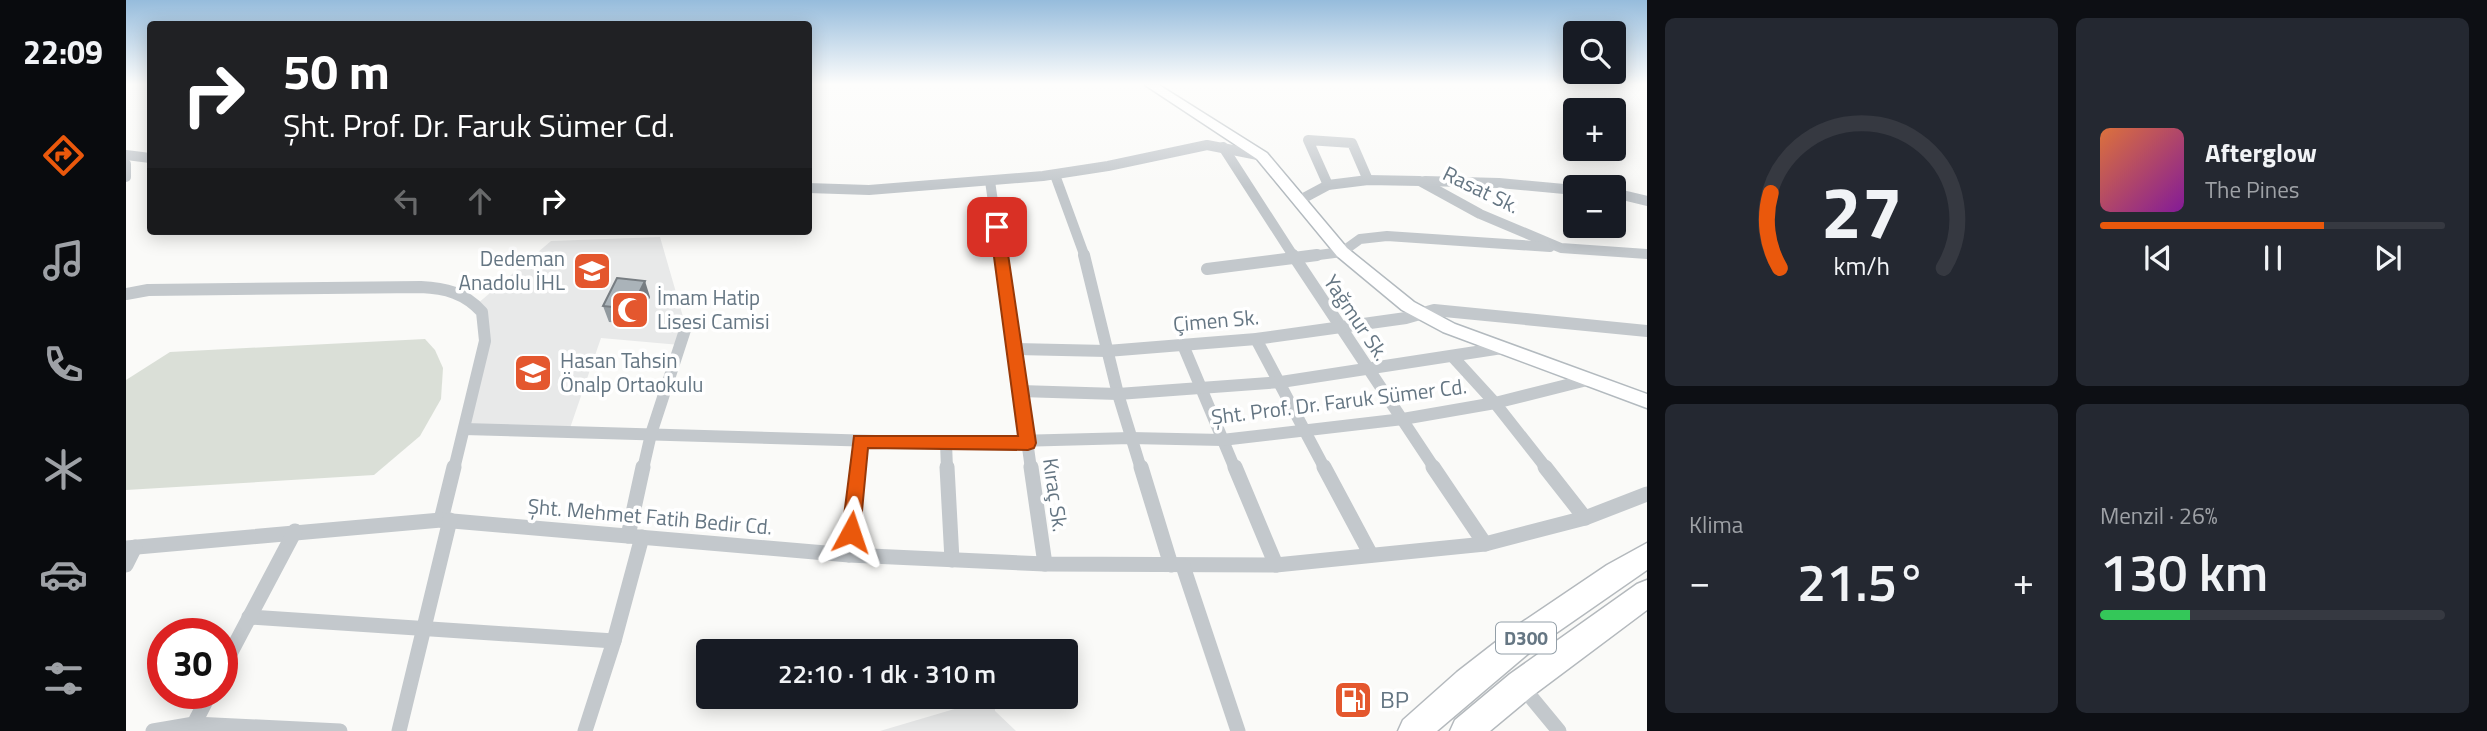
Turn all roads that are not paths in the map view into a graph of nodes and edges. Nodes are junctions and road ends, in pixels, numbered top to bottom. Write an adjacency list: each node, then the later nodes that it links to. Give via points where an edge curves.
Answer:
1 (1204, 119): 4 (street)
2 (1223, 146): 4 (street); 7 (street, via 1189,147); 21 (street, Yağmur Sk.)
3 (126, 155): 5 (street)
4 (1262, 156): 16 (street)
5 (147, 158)
6 (126, 164): 8 (street)
7 (1055, 175): 10 (street); 32 (street, via 1083,250)
8 (126, 177)
9 (1368, 180): 11 (street, Rasat Sk.); 12 (street, Rasat Sk.); 12 (street, via 1352,143 1308,140)
10 (990, 181): 13 (street, via 869,190); 31 (street, Kıraç Sk.)
11 (1420, 181): 14 (street); 18 (street, Rasat Sk., via 1480,214)
12 (1328, 185): 16 (street, Rasat Sk.)
13 (812, 188)
14 (1563, 189)
15 (1626, 196): 17 (street)
16 (1300, 200): 19 (street)
17 (1647, 201)
18 (1561, 248): 19 (street, via 1388,236 1360,239); 20 (street, Rasat Sk.)
19 (1342, 252): 21 (street); 24 (street)
20 (1647, 254)
21 (1294, 259): 22 (street); 26 (street, Yağmur Sk.)
22 (1207, 269)
23 (126, 294): 43 (street, via 400,287 454,291 477,304 485,326)
24 (1419, 312): 26 (street, Çimen Sk., via 1406,318); 27 (street); 30 (street)
25 (686, 327): 45 (street)
26 (1339, 327): 28 (street, Çimen Sk.); 34 (street, Yağmur Sk.)
27 (1647, 331)
28 (1256, 339): 29 (street, Çimen Sk.); 36 (street)
29 (1183, 345): 32 (street, Çimen Sk.); 37 (street)
30 (1502, 348): 33 (street); 35 (street)
31 (1014, 349): 32 (street, Çimen Sk.); 38 (street, Kıraç Sk.)
32 (1107, 351): 39 (street)
33 (1453, 357): 34 (street); 41 (street)
34 (1367, 369): 36 (street); 42 (street, Yağmur Sk.)
35 (1587, 380): 40 (street); 41 (street, Şht. Prof. Dr. Faruk Sümer Cd.)
36 (1281, 382): 37 (street); 44 (street)
37 (1201, 388): 39 (street); 47 (street)
38 (1020, 391): 39 (street); 50 (street, Kıraç Sk.)
39 (1118, 394): 46 (street)
40 (1647, 401)
41 (1495, 403): 42 (street, Şht. Prof. Dr. Faruk Sümer Cd.); 52 (street)
42 (1403, 419): 44 (street, Şht. Prof. Dr. Faruk Sümer Cd.); 56 (street, Yağmur Sk.)
43 (464, 429): 45 (street, Şht. Prof. Dr. Faruk Sümer Cd.); 53 (street)
44 (1306, 431): 47 (street, Şht. Prof. Dr. Faruk Sümer Cd.); 59 (street)
45 (651, 434): 48 (street, Şht. Prof. Dr. Faruk Sümer Cd.); 55 (street)
46 (1131, 439): 47 (street, Şht. Prof. Dr. Faruk Sümer Cd.); 50 (street, Şht. Prof. Dr. Faruk Sümer Cd.); 65 (street)
47 (1222, 440): 64 (street)
48 (860, 441): 49 (street, Şht. Prof. Dr. Faruk Sümer Cd.); 58 (street)
49 (946, 443): 50 (street, Şht. Prof. Dr. Faruk Sümer Cd.); 61 (street)
50 (1028, 443): 62 (street, Kıraç Sk.)
51 (1647, 494): 52 (street, Şht. Mehmet Fatih Bedir Cd.)
52 (1585, 518): 56 (street, Şht. Mehmet Fatih Bedir Cd.)
53 (446, 520): 54 (street, Şht. Mehmet Fatih Bedir Cd.); 55 (street, Şht. Mehmet Fatih Bedir Cd.); 68 (street)
54 (295, 531): 57 (street, Şht. Mehmet Fatih Bedir Cd.); 67 (street)
55 (635, 537): 58 (street, Şht. Mehmet Fatih Bedir Cd.); 70 (street)
56 (1485, 544): 59 (street, Şht. Mehmet Fatih Bedir Cd.)
57 (131, 547): 63 (street)
58 (849, 555): 61 (street, Şht. Mehmet Fatih Bedir Cd.)
59 (1371, 555): 64 (street, Şht. Mehmet Fatih Bedir Cd.)
60 (1647, 555): 79 (highway, D300, via 1496,660)
61 (952, 560): 62 (street, Şht. Mehmet Fatih Bedir Cd.)
62 (1045, 564): 65 (street, Şht. Mehmet Fatih Bedir Cd.)
63 (126, 565)
64 (1276, 565): 65 (street, Şht. Mehmet Fatih Bedir Cd.)
65 (1177, 566): 78 (street)
66 (1647, 593): 71 (highway, D300)
67 (249, 617): 68 (street); 69 (street)
68 (424, 628): 70 (street); 76 (street)
69 (238, 638)
70 (614, 641): 77 (street)
71 (1521, 685): 80 (highway, D300); 81 (street)
72 (202, 709): 73 (street)
73 (194, 724): 74 (street); 75 (street)
74 (153, 731)
75 (340, 731)
76 (398, 731)
77 (585, 731)
78 (1238, 731)
79 (1414, 731)
80 (1466, 731)
81 (1559, 731)

